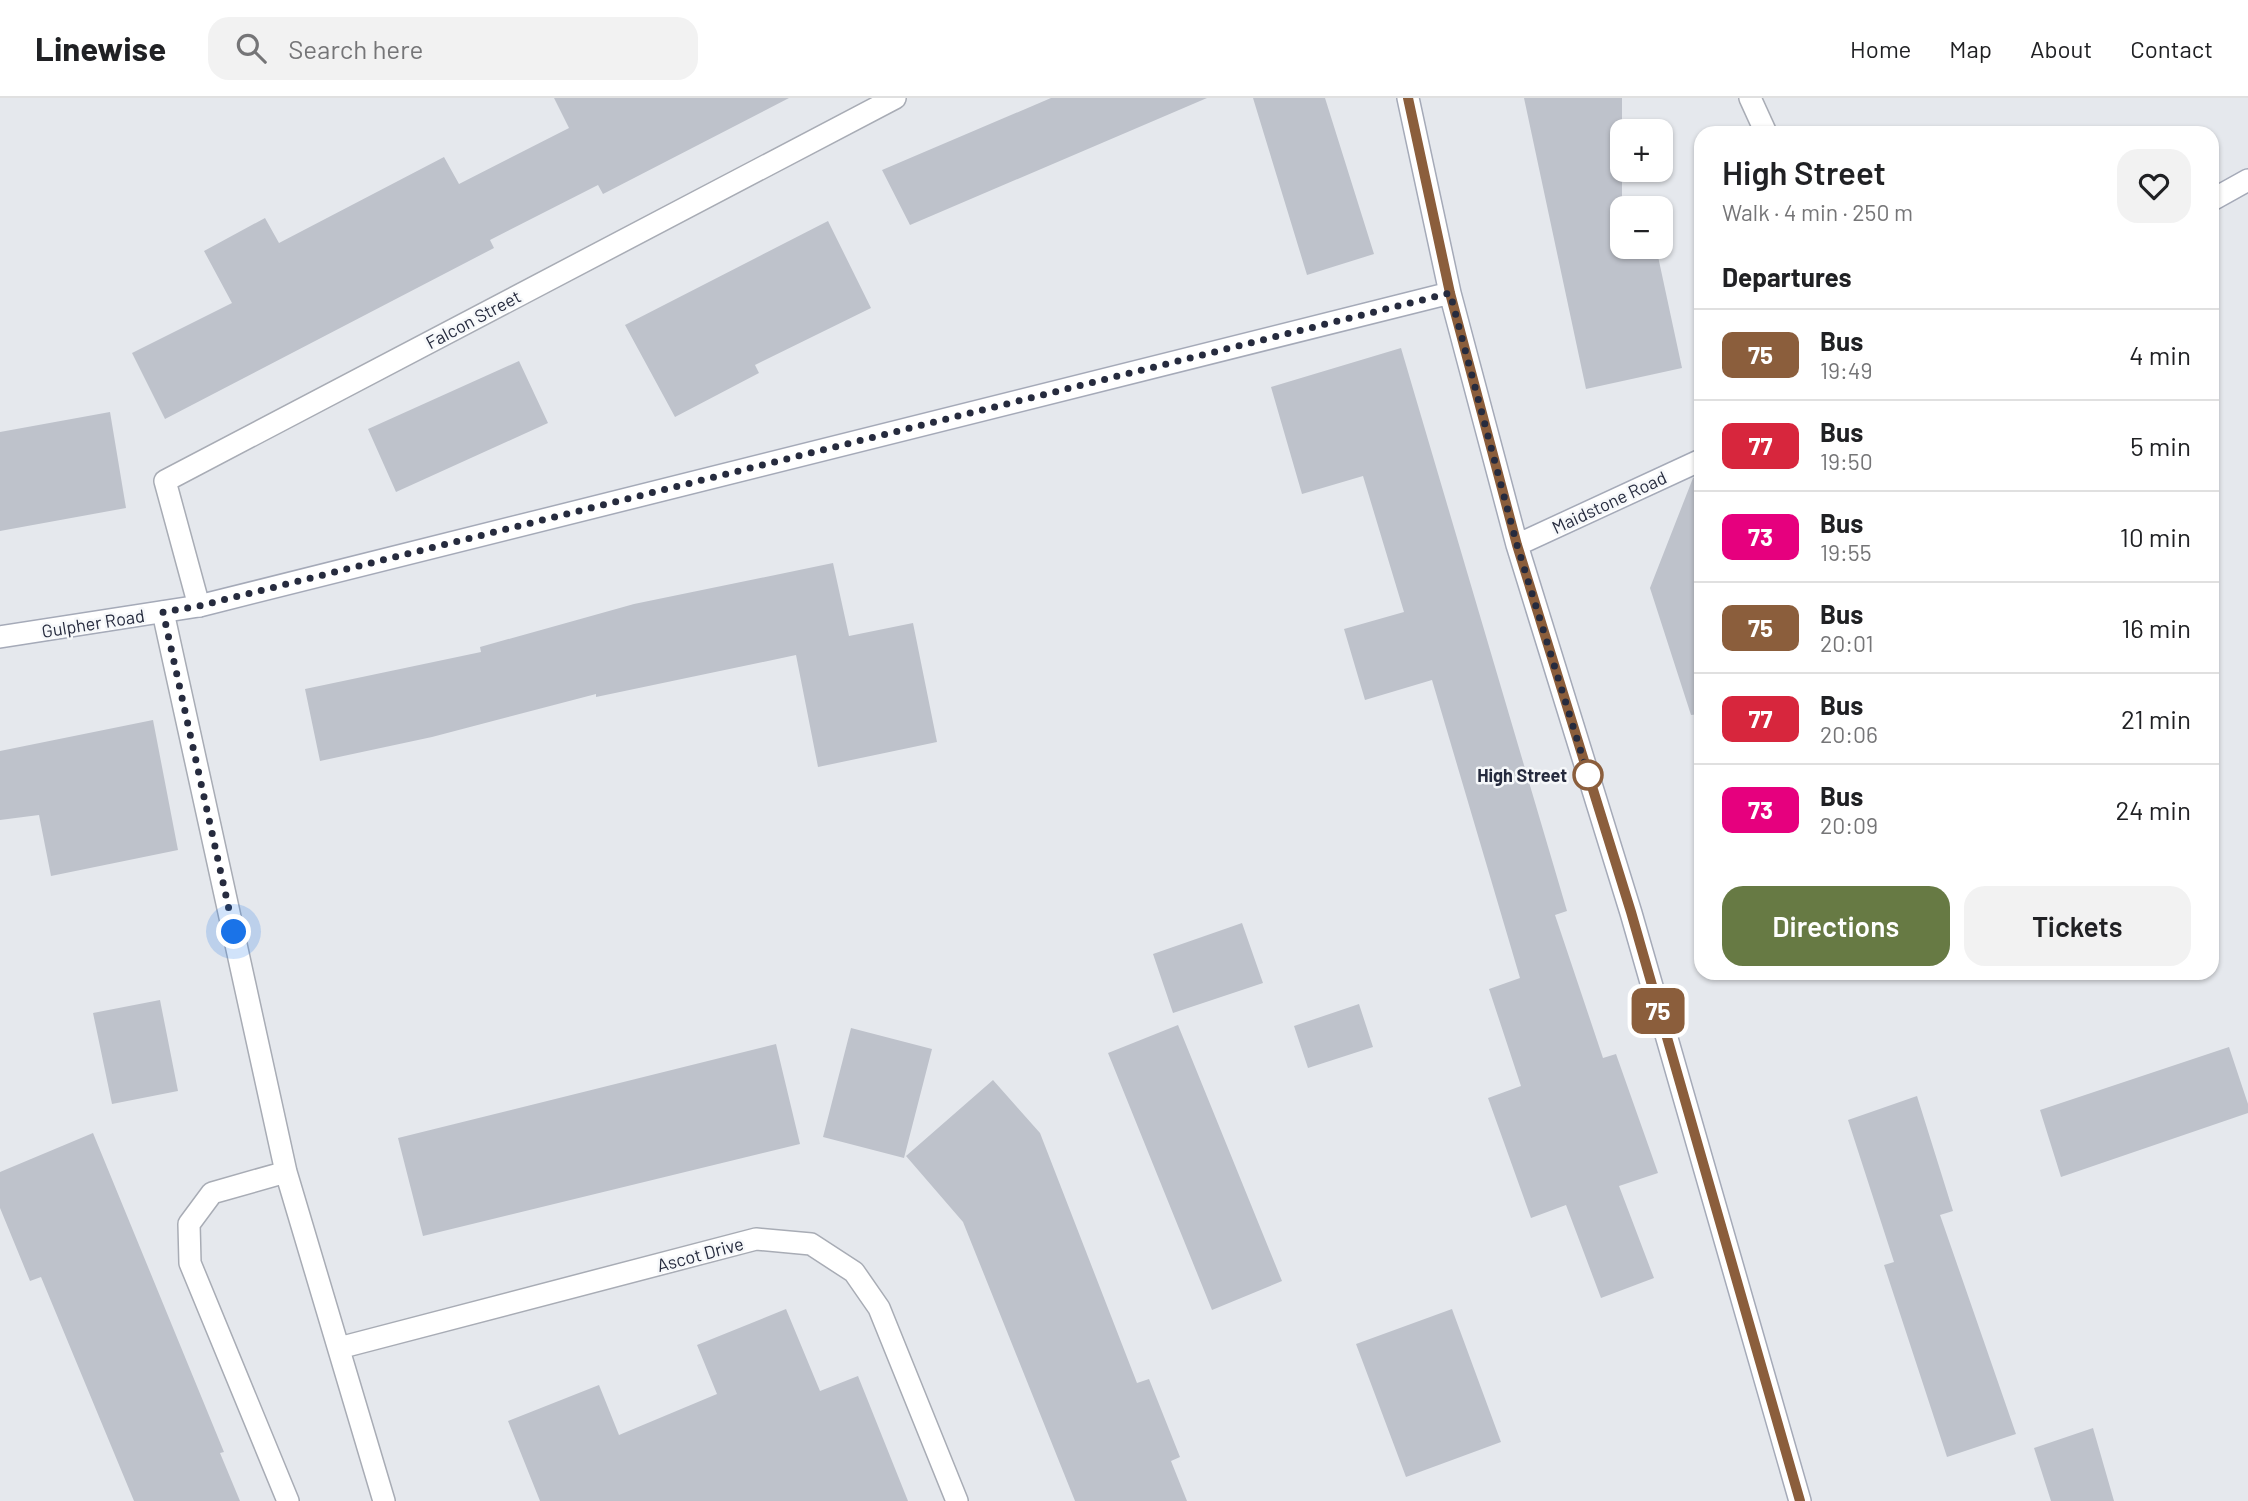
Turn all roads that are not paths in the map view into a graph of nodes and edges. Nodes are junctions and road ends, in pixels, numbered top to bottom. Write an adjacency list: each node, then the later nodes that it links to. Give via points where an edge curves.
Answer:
1 (895, 98): 10 (street, Falcon Street, via 165,481)
2 (1408, 98): 7 (street)
3 (1750, 98): 4 (street)
4 (1763, 126)
5 (2248, 180): 6 (street)
6 (2219, 196)
7 (1450, 293): 9 (street); 10 (street, Gulpher Road)
8 (1694, 463): 9 (street, Maidstone Road)
9 (1517, 545): 18 (street, via 1631,912)
10 (199, 606): 11 (street, Gulpher Road)
11 (163, 612): 12 (street, Gulpher Road); 13 (street)
12 (0, 637)
13 (286, 1172): 14 (street); 15 (street, via 212,1193 189,1224 190,1263)
14 (339, 1348): 16 (street); 17 (street, Ascot Drive, via 756,1239 811,1244 854,1272 879,1308)
15 (288, 1501)
16 (384, 1501)
17 (957, 1501)
18 (1800, 1501)

